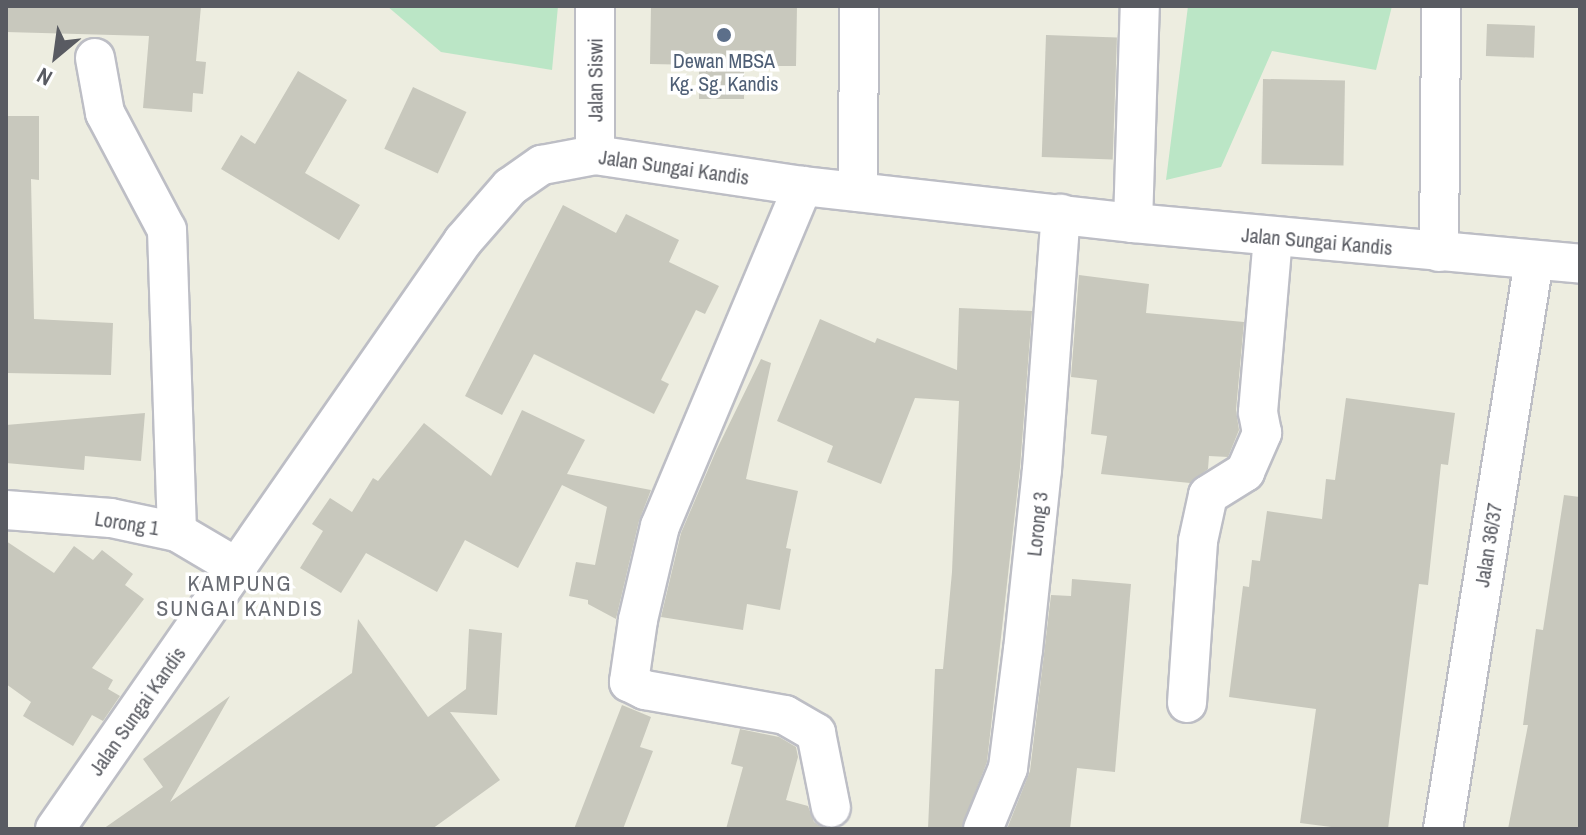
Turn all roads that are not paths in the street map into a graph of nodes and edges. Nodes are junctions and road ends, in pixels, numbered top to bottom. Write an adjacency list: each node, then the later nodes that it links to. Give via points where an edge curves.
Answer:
1 (595, 6): 6 (street, Jalan Siswi)
2 (859, 6): 8 (street)
3 (1140, 6): 10 (street)
4 (1441, 6): 12 (street)
5 (95, 58): 16 (street, via 105,113 167,230)
6 (595, 155): 7 (street, Jalan Sungai Kandis); 17 (street, Jalan Sungai Kandis, via 542,165 510,187 463,241)
7 (803, 186): 8 (street, Jalan Sungai Kandis); 19 (street, via 660,526 629,682 645,690 785,715 816,733)
8 (858, 192): 9 (street, Jalan Sungai Kandis)
9 (1061, 214): 10 (street, Jalan Sungai Kandis); 21 (street, Lorong 3, via 1023,650 1008,768)
10 (1133, 223): 11 (street, Jalan Sungai Kandis)
11 (1273, 237): 12 (street, Jalan Sungai Kandis); 18 (street, via 1258,412 1262,433 1245,472 1208,495 1198,541)
12 (1439, 252): 13 (street, Jalan Sungai Kandis)
13 (1534, 261): 14 (street, Jalan Sungai Kandis); 22 (street, Jalan 36/37)
14 (1580, 264)
15 (6, 510): 16 (street, Lorong 1, via 111,518)
16 (177, 532): 17 (street, Lorong 1)
17 (238, 568): 20 (street, Jalan Sungai Kandis)
18 (1187, 703)
19 (831, 808)
20 (55, 829)
21 (983, 829)
22 (1443, 829)

